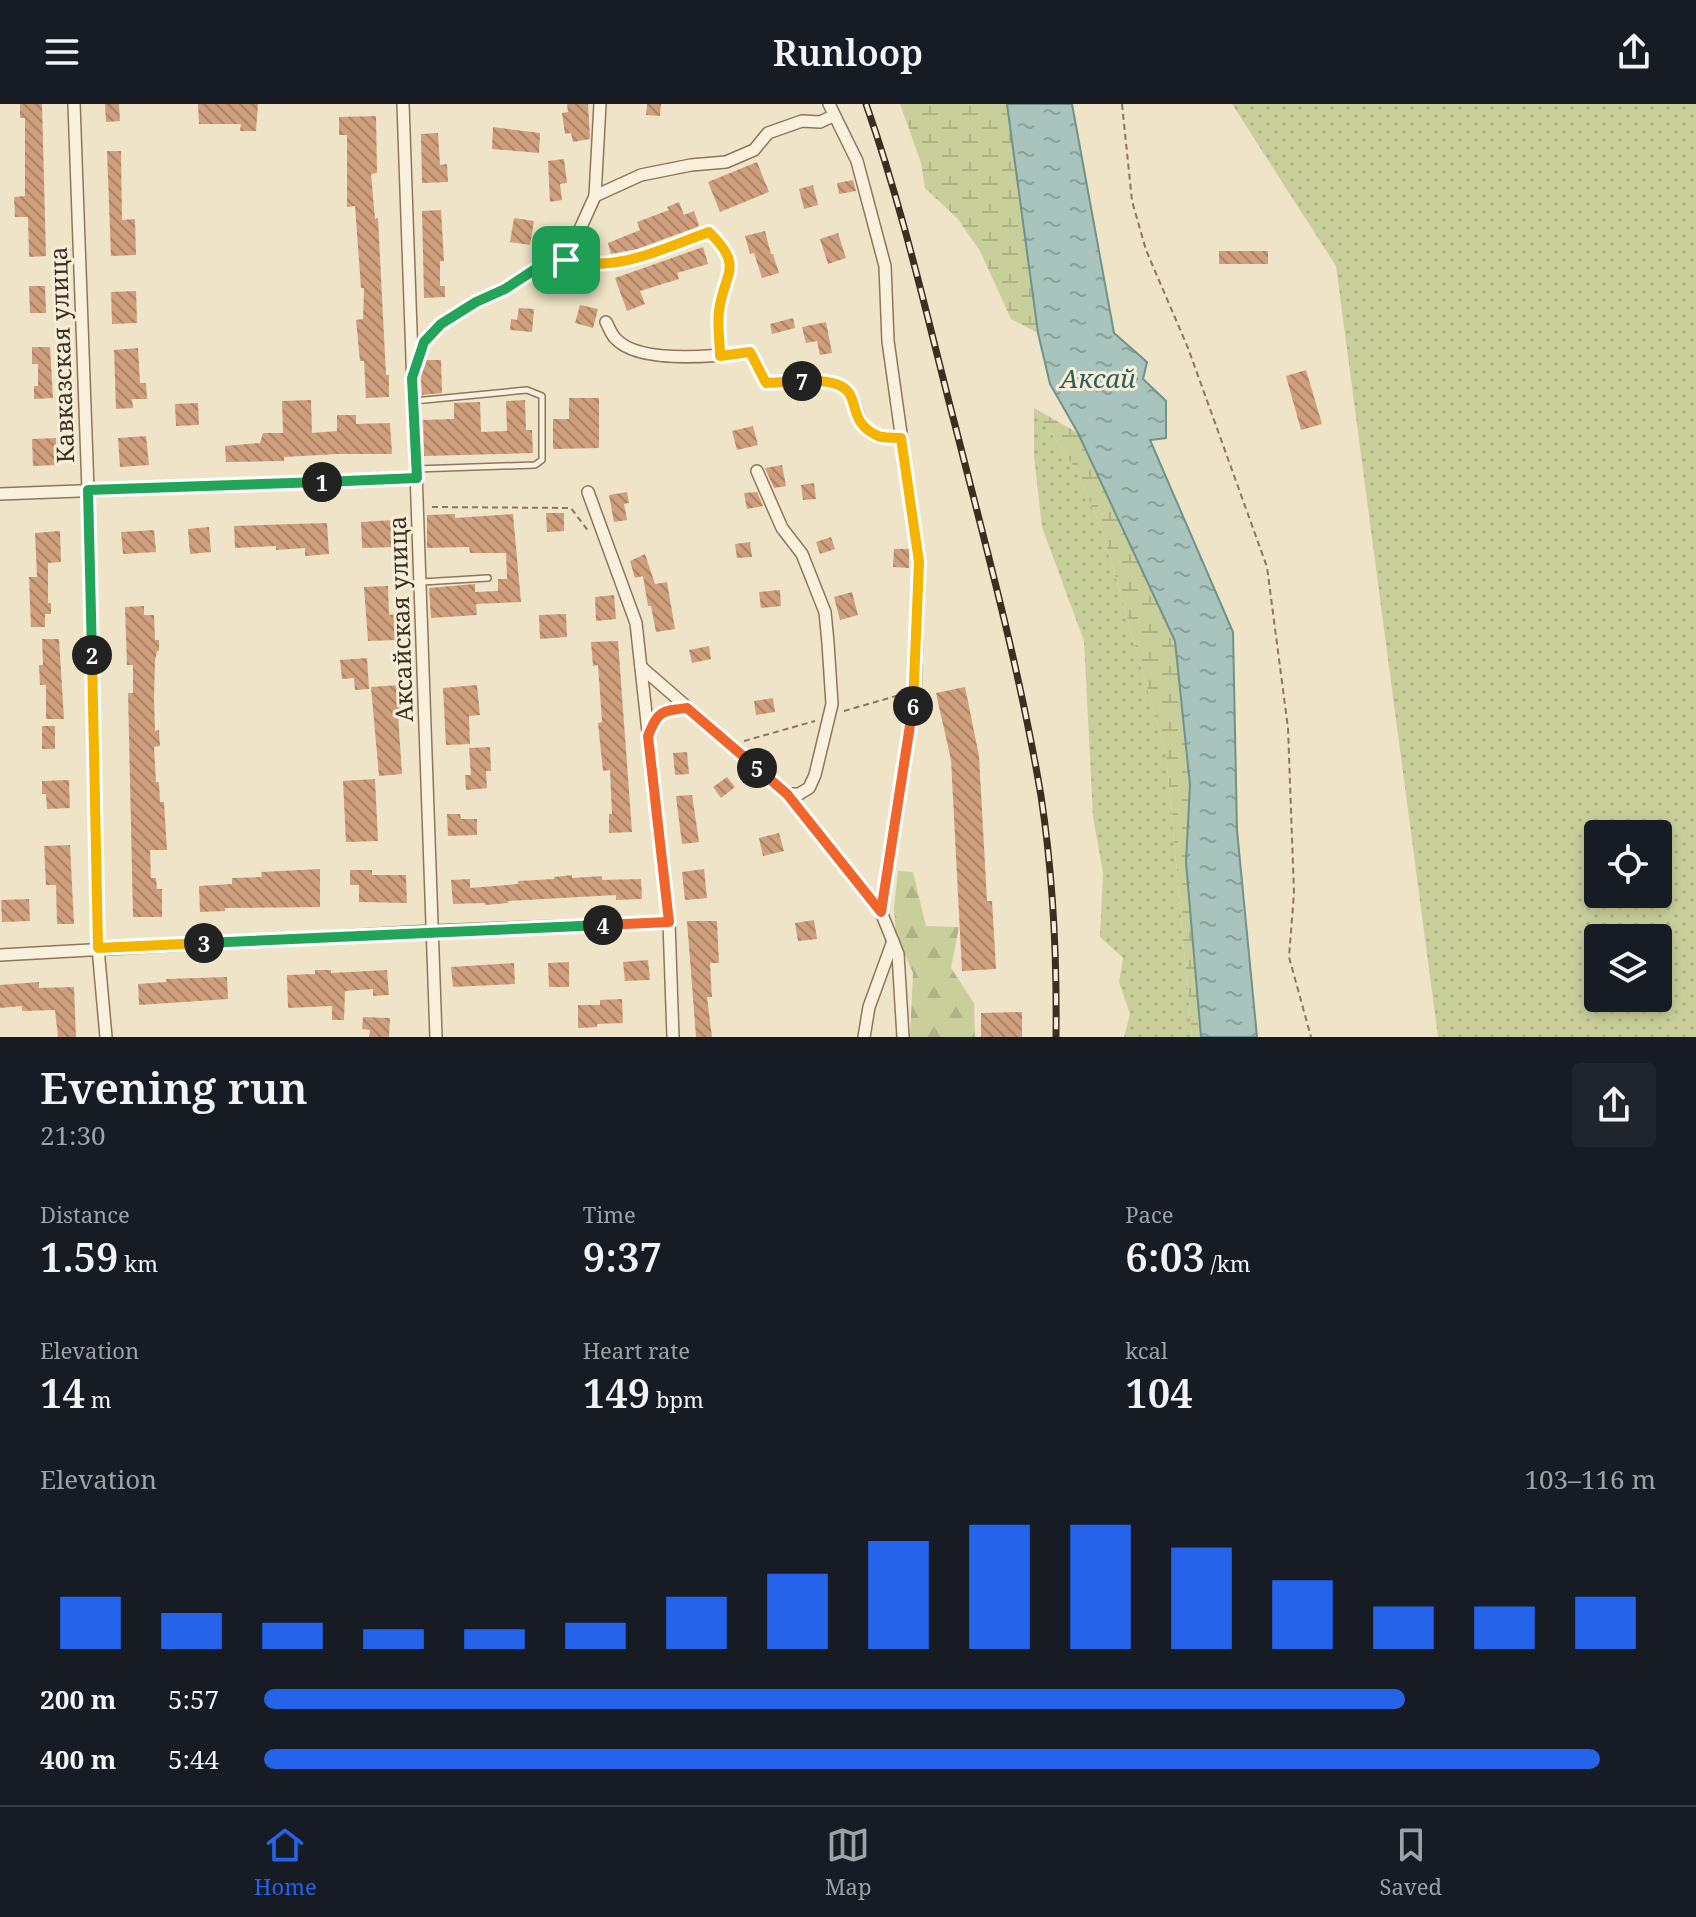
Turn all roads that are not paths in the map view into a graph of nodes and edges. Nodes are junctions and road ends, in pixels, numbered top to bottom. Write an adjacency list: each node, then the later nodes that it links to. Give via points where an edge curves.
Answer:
1 (74, 104): 15 (street, Кавказская улица)
2 (403, 104): 10 (street, Аксайская улица)
3 (600, 104): 6 (street)
4 (829, 104): 5 (street)
5 (833, 116): 6 (street, via 768,133 754,150 726,162 641,175); 12 (street, via 857,161 885,266)
6 (595, 196): 7 (street)
7 (566, 260): 9 (street, via 621,264 709,232 724,247 731,270 719,311); 10 (street, via 534,270 441,324 424,342)
8 (606, 322): 9 (street, via 616,340 643,354)
9 (720, 356): 12 (street, via 750,352 766,383 823,380 845,387 858,420 877,436)
10 (412, 378): 11 (street, Аксайская улица)
11 (413, 401): 14 (street, Аксайская улица); 14 (lane, via 527,390 542,396 544,410 542,460 535,465)
12 (901, 438): 24 (street, via 919,562 915,690)
13 (757, 471): 23 (street, via 782,528 802,554 825,612 828,643 832,704 815,775 809,788)
14 (416, 474): 15 (street); 19 (street, Аксайская улица)
15 (88, 490): 17 (street); 28 (street, Кавказская улица)
16 (588, 492): 20 (street, via 636,623)
17 (0, 494)
18 (488, 578): 19 (lane)
19 (421, 582): 26 (street, Аксайская улица)
20 (641, 667): 21 (street); 22 (street)
21 (687, 708): 22 (street, via 663,711); 23 (street)
22 (648, 736): 25 (street)
23 (787, 794): 24 (street)
24 (881, 912): 27 (street)
25 (669, 922): 26 (street); 32 (street)
26 (432, 931): 28 (street); 31 (street, Аксайская улица)
27 (893, 941): 33 (street); 34 (street)
28 (98, 948): 29 (street); 30 (street, Кавказская улица)
29 (0, 955)
30 (106, 1037)
31 (436, 1037)
32 (673, 1037)
33 (864, 1037)
34 (903, 1037)

